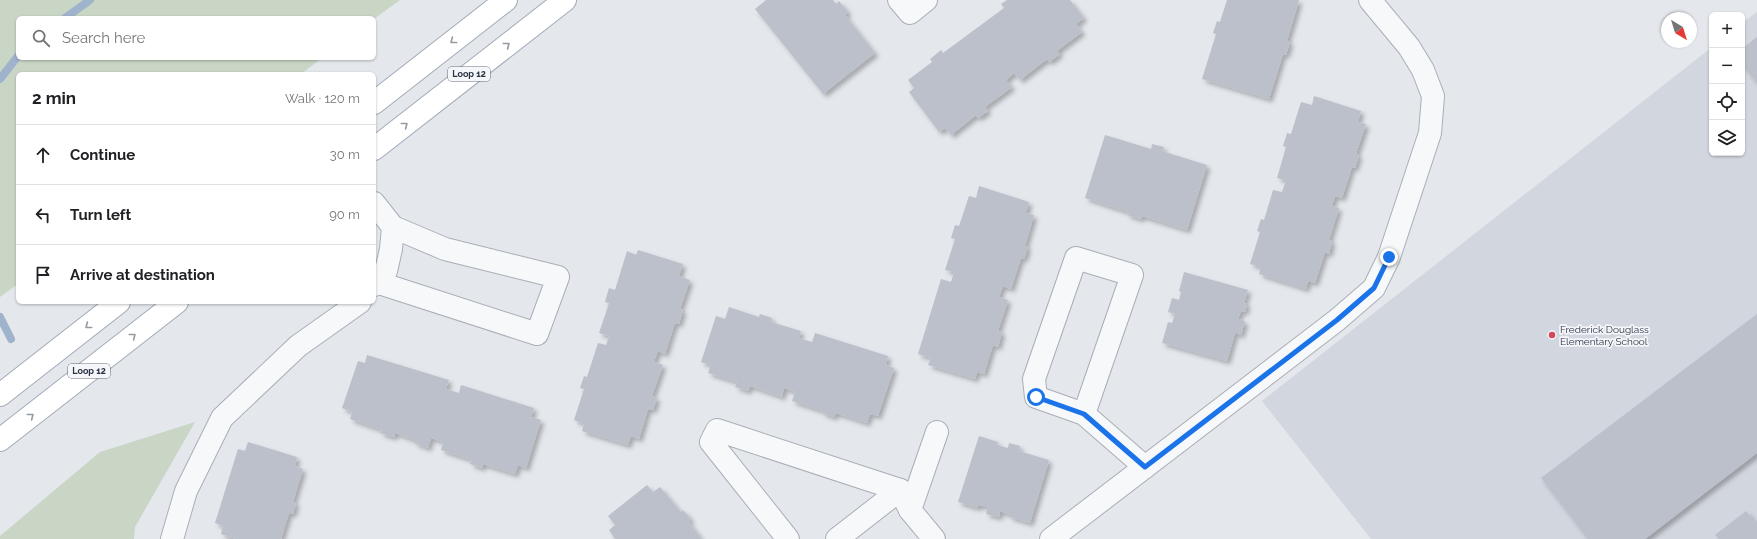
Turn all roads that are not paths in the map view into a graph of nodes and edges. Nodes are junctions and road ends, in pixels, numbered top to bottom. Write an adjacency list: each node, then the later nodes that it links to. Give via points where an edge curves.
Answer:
1 (506, 0): 6 (main road, one-way to 6)
2 (565, 0): 7 (main road, Loop 12, one-way to 2)
3 (899, 0): 4 (lane, via 910,13)
4 (926, 0)
5 (1370, 0): 19 (lane, via 1409,47 1423,70 1433,96 1430,133 1389,257 1377,282 1374,288 1337,320)
6 (376, 101)
7 (376, 147)
8 (376, 206): 9 (lane)
9 (393, 227): 10 (lane, via 386,271); 11 (lane, via 444,249 558,277 537,334)
10 (376, 282)
11 (376, 283)
12 (116, 304): 15 (main road, one-way to 15)
13 (174, 304): 18 (main road, Loop 12, one-way to 13)
14 (357, 304): 22 (lane, via 298,346 222,418 186,491)
15 (0, 394)
16 (1084, 414): 16 (lane, via 1132,275 1076,258 1034,379 1036,397); 19 (lane)
17 (937, 432): 21 (lane)
18 (0, 440)
19 (1145, 467): 26 (lane)
20 (900, 490): 21 (lane); 23 (lane, via 717,430 711,442); 24 (lane)
21 (910, 510): 25 (lane)
22 (172, 539)
23 (788, 539)
24 (836, 539)
25 (934, 539)
26 (1051, 539)

